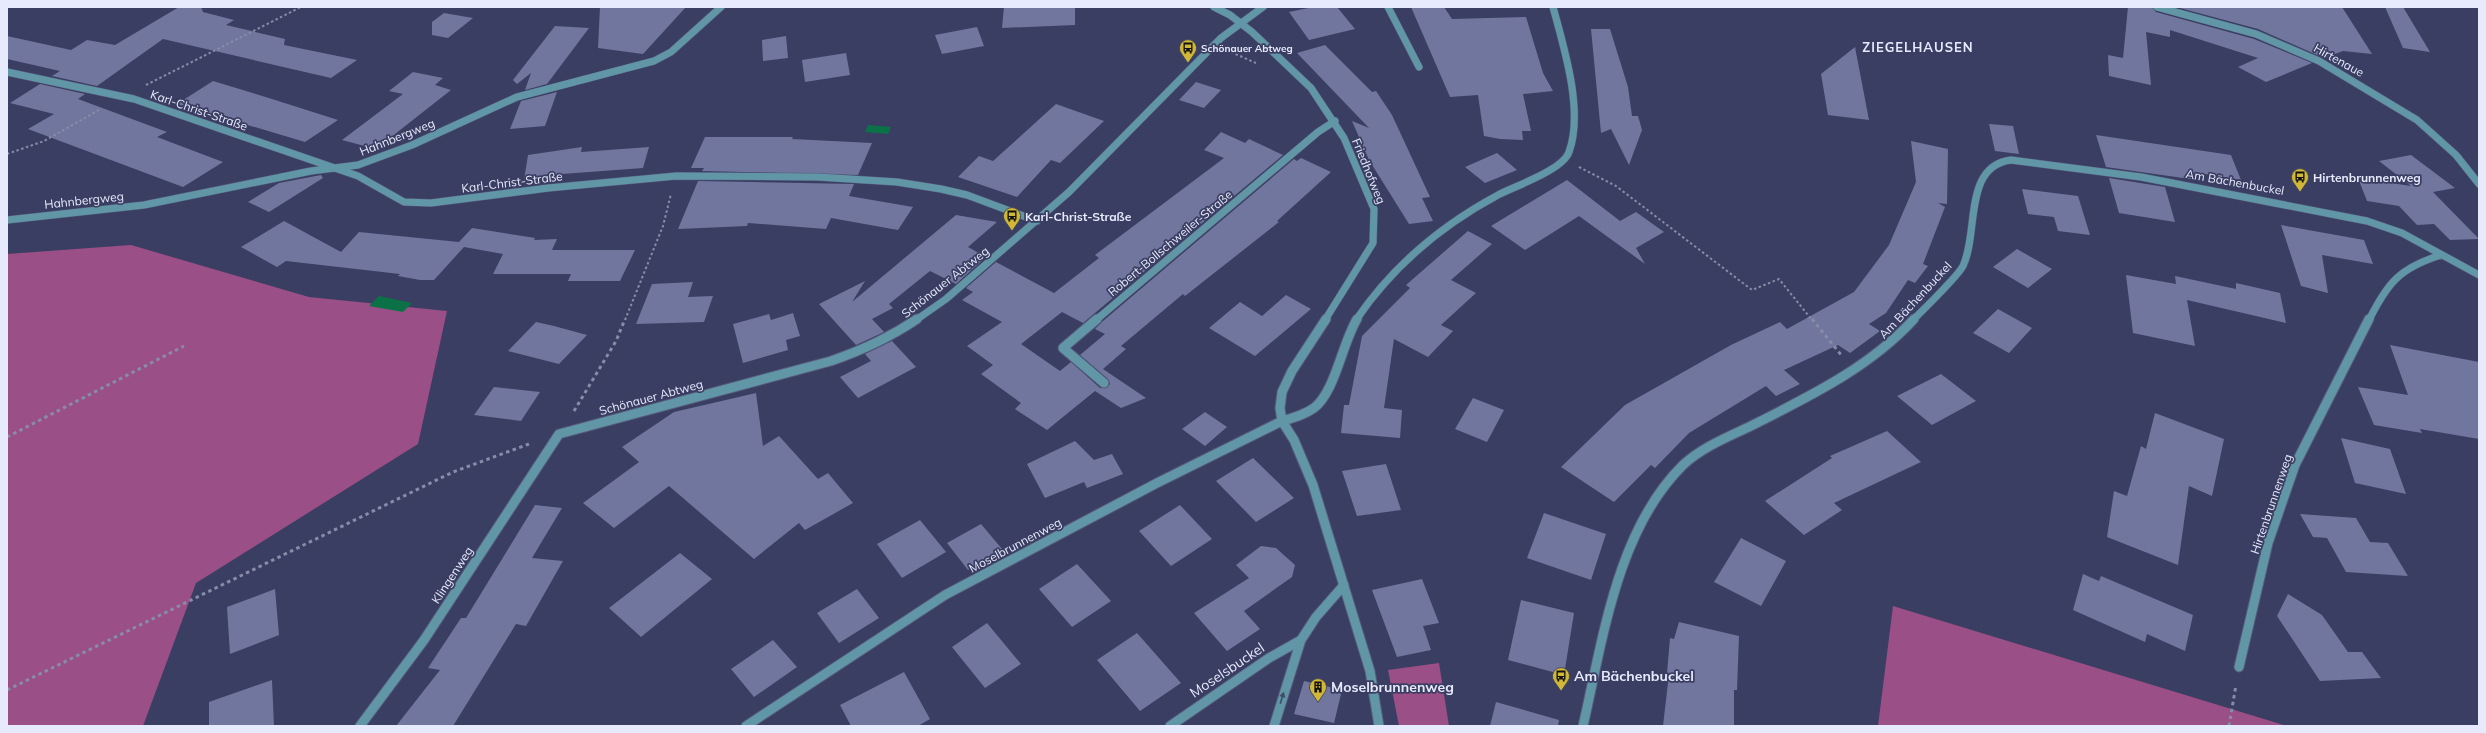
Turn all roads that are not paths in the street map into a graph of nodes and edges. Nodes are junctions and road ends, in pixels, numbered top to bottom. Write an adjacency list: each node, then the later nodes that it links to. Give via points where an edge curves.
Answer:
1 (721, 7): 11 (street, Hahnbergweg, via 671,52 654,61 517,97 405,148 358,165)
2 (1214, 7): 7 (street, Friedhofweg)
3 (1263, 7): 7 (street, Schönauer Abtweg)
4 (1388, 7): 8 (street)
5 (1553, 7): 18 (street, Moselbrunnenweg, via 1572,105 1570,146 1564,160 1557,166 1488,198 1410,258 1363,310 1351,328 1329,388 1317,408 1300,417)
6 (2157, 7): 12 (street, Hirtenaue, via 2281,44 2343,75 2425,125 2458,155)
7 (1240, 23): 10 (street, Friedhofweg, via 1311,88); 14 (street, Schönauer Abtweg, via 1213,45 1134,128)
8 (1419, 66)
9 (7, 72): 11 (street, Karl-Christ-Straße, via 123,96)
10 (1335, 121): 17 (street, Robert-Bollschweiler-Straße, via 1318,132 1063,348); 18 (street, Friedhofweg, via 1374,209 1373,243 1292,371 1282,392)
11 (338, 168): 13 (street, Hahnbergweg, via 311,171 152,204); 14 (street, Karl-Christ-Straße, via 358,176 394,198 417,204 599,182 676,176 818,177 897,182 955,192)
12 (2479, 184)
13 (7, 220)
14 (1037, 221): 19 (street, Schönauer Abtweg, via 946,299 908,326 864,350 754,383)
15 (2441, 255): 16 (street, Am Bächenbuckel); 22 (street, Hirtenbrunnenweg, via 2401,271 2393,278 2382,294 2295,465 2268,543); 28 (street, Am Bächenbuckel, via 2382,225 2296,206 2142,177 2040,162 2012,160 1996,164 1985,172 1981,179 1963,266 1893,342 1851,373 1710,447 1684,464 1659,494 1643,517 1612,598)
16 (2479, 275)
17 (1104, 383)
18 (1282, 421): 20 (street, via 1294,440 1313,484); 24 (street, Moselbrunnenweg, via 1157,483 945,596)
19 (559, 434): 23 (street, Klingenweg, via 424,640)
20 (1344, 585): 21 (street, via 1316,617); 27 (street, via 1370,671)
21 (1301, 640): 25 (street, Moselsbuckel, via 1269,658); 26 (street, one-way to 21)
22 (2239, 667)
23 (360, 726)
24 (746, 726)
25 (1170, 726)
26 (1274, 726)
27 (1380, 726)
28 (1583, 726)

